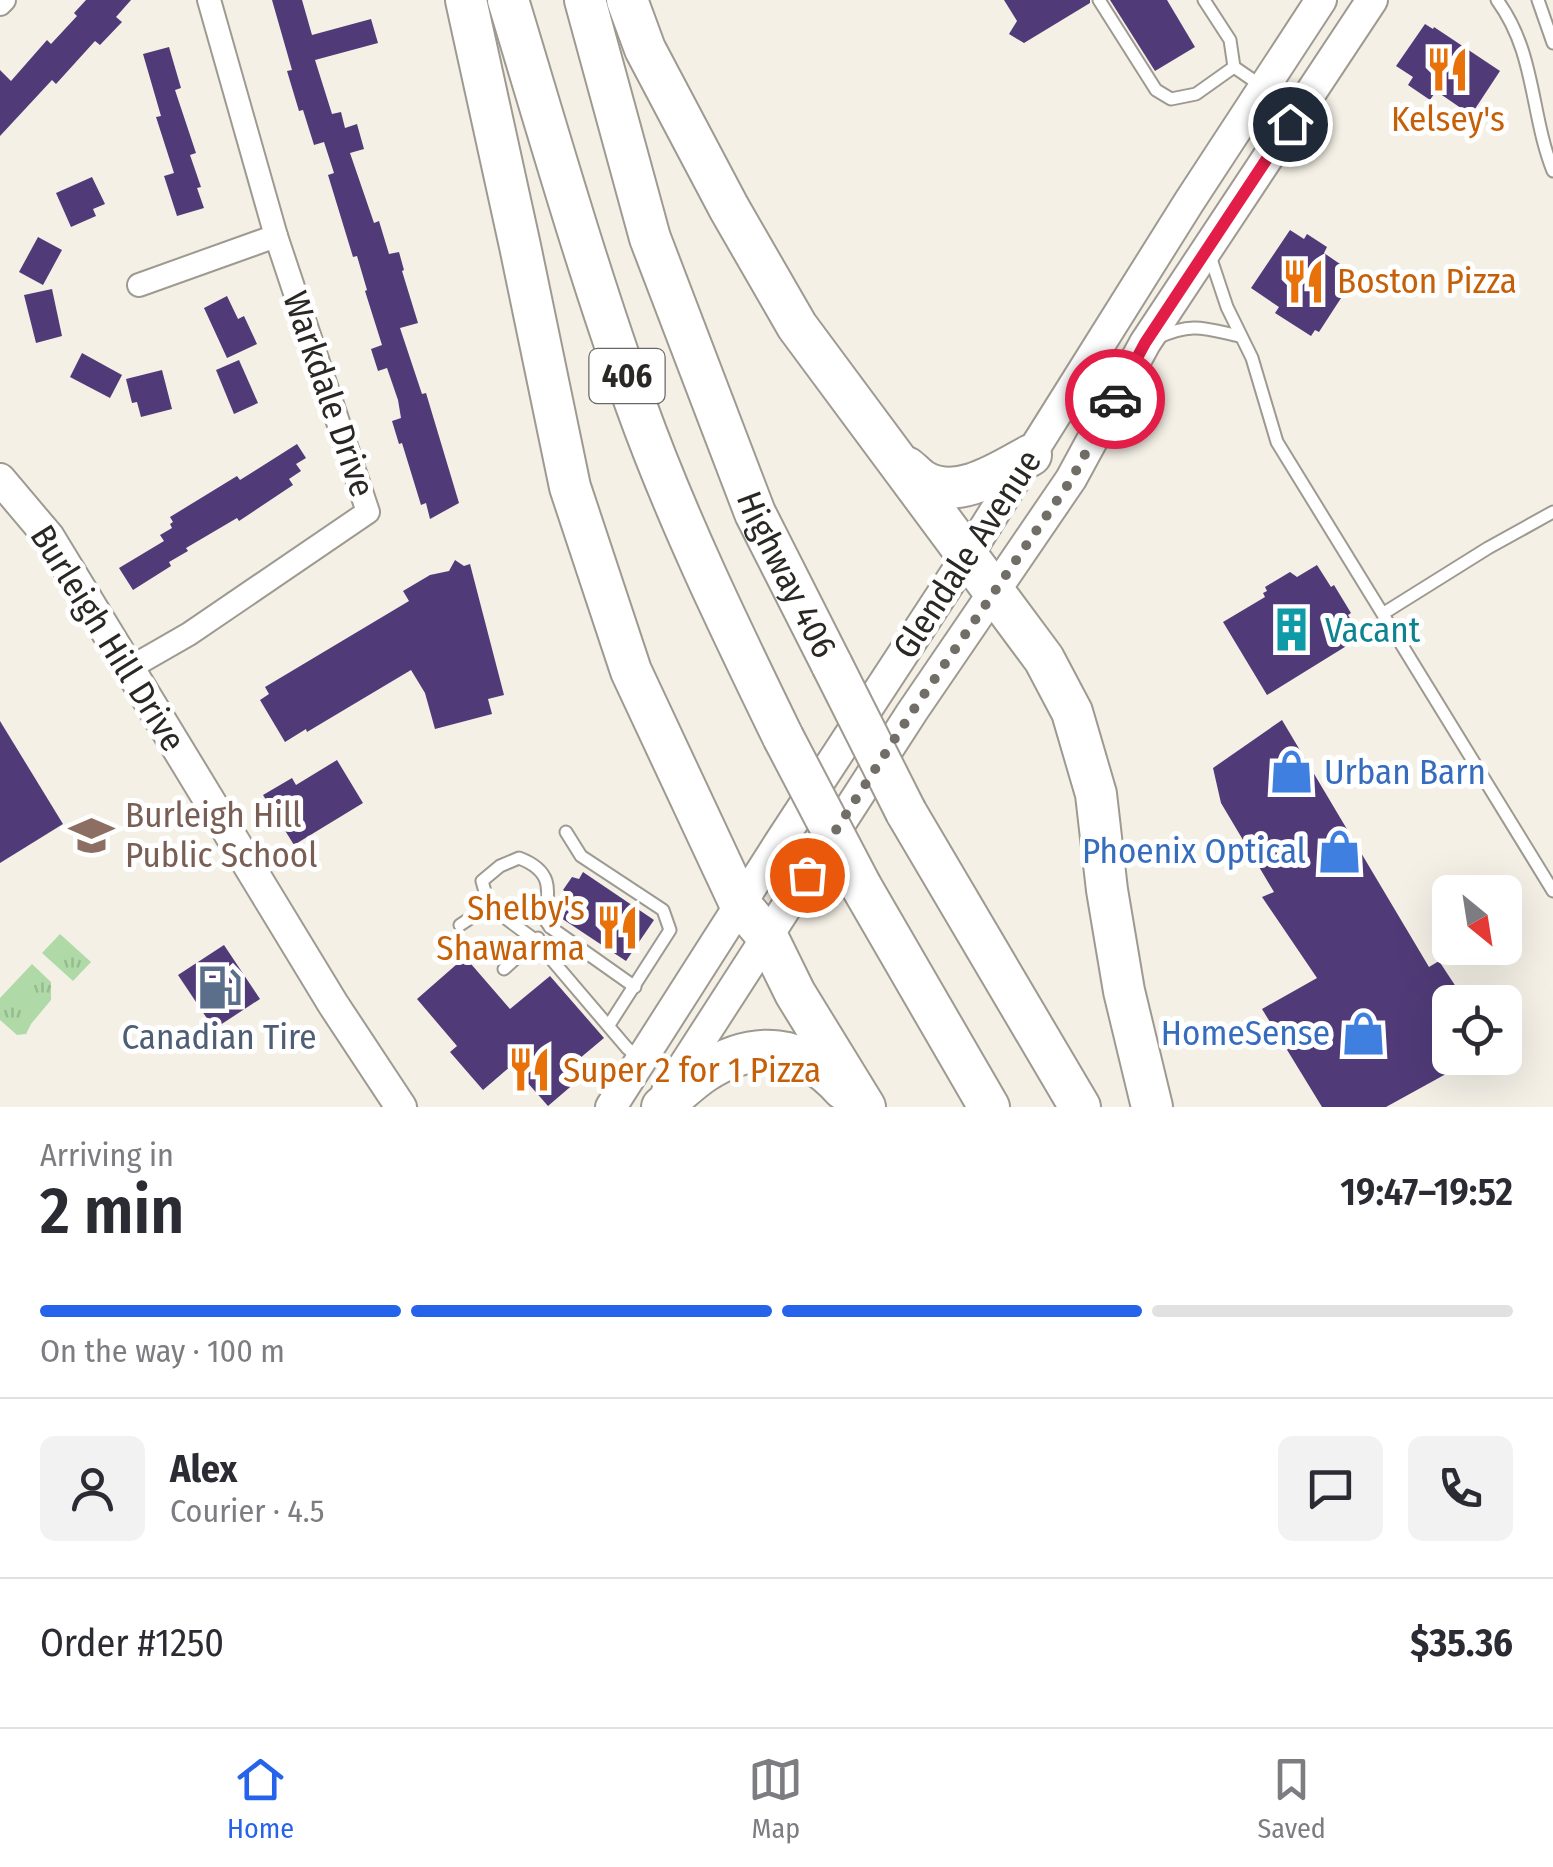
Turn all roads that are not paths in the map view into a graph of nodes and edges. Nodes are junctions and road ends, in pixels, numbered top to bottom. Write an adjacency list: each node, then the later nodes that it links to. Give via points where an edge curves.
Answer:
1 (208, 0): 16 (street, Warkdale Drive)
2 (466, 0): 31 (highway, via 570,488 631,671)
3 (508, 0): 45 (highway, Highway 406 / 406, bridge, via 637,406 711,588 861,886)
4 (586, 0): 46 (highway, Highway 406 / 406, bridge, via 657,256 755,513 906,812)
5 (627, 0): 21 (highway, via 655,67 797,326)
6 (1098, 0): 13 (lane, via 1156,90 1171,100 1196,94)
7 (1204, 0): 13 (lane, via 1230,40)
8 (1321, 0): 14 (main road, Glendale Avenue)
9 (1372, 0): 17 (main road, Glendale Avenue)
10 (1496, 0): 15 (lane, via 1522,44)
11 (1538, 0): 12 (lane)
12 (1553, 43)
13 (1234, 67): 14 (lane)
14 (1263, 87): 22 (main road, Glendale Avenue)
15 (1553, 171)
16 (276, 236): 18 (street); 28 (street, Warkdale Drive, via 368,512)
17 (1208, 248): 19 (lane); 20 (main road, Glendale Avenue)
18 (139, 284)
19 (1239, 336): 20 (lane, via 1197,326); 27 (lane, via 1277,442)
20 (1145, 343): 26 (main road, Glendale Avenue, via 1071,480)
21 (892, 454): 22 (highway, via 924,482 952,486 966,486); 25 (highway)
22 (1031, 455): 25 (main road, Glendale Avenue)
23 (0, 479): 28 (main road, Burleigh Hill Drive, via 49,537)
24 (1553, 512): 27 (lane)
25 (967, 556): 26 (highway); 31 (main road, Glendale Avenue)
26 (994, 590): 35 (main road, Glendale Avenue); 47 (highway, via 1072,712 1096,794 1106,890)
27 (1384, 613): 30 (lane)
28 (128, 669): 41 (main road, Burleigh Hill Drive)
29 (566, 832): 38 (lane, via 581,856 663,910 670,930)
30 (1553, 891)
31 (740, 904): 35 (highway); 40 (main road, Glendale Avenue)
32 (489, 906): 33 (lane); 34 (lane, via 482,881 519,858 548,880 544,918); 36 (lane)
33 (460, 925)
34 (550, 927): 36 (lane); 38 (lane)
35 (767, 936): 43 (main road, Glendale Avenue); 44 (highway)
36 (536, 940): 37 (lane); 39 (lane)
37 (504, 968)
38 (635, 987): 39 (lane)
39 (610, 1025): 40 (lane)
40 (641, 1060): 42 (main road, Glendale Avenue)
41 (401, 1107)
42 (611, 1107)
43 (660, 1107): 44 (highway, via 733,1056 783,1050 831,1076)
44 (862, 1107)
45 (990, 1107)
46 (1080, 1107)
47 (1152, 1107)

